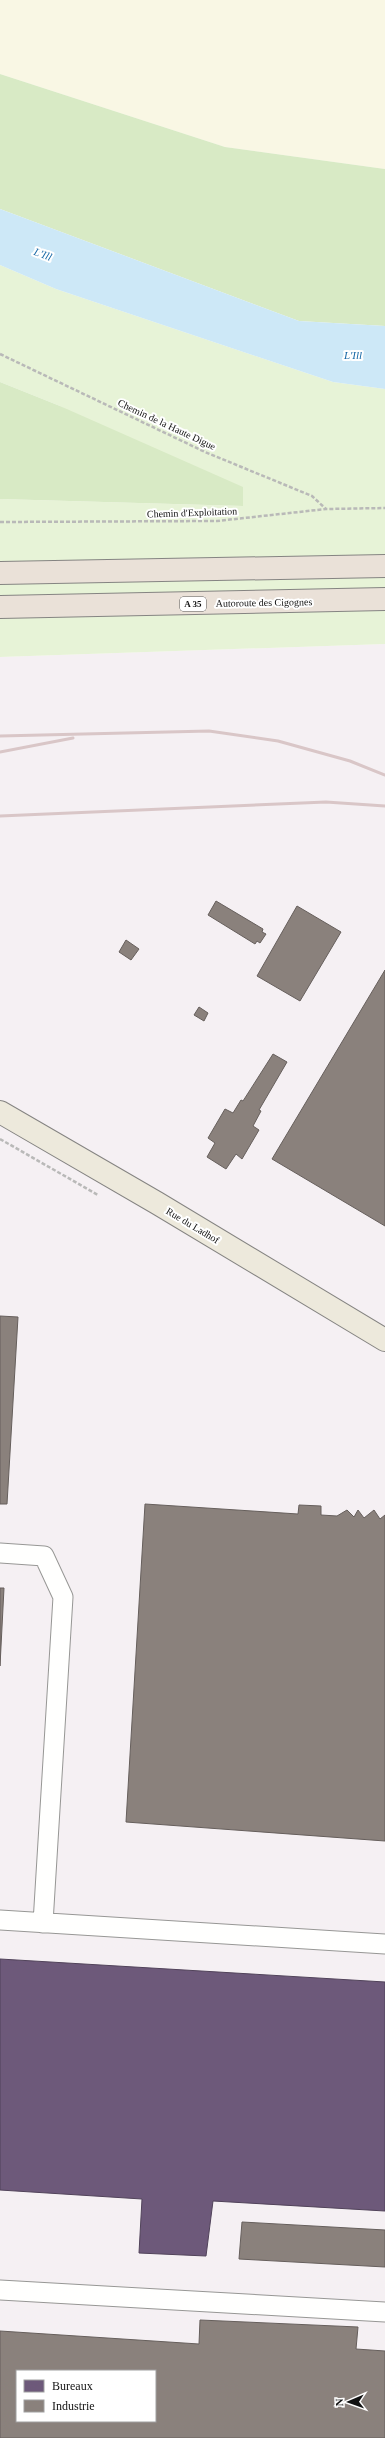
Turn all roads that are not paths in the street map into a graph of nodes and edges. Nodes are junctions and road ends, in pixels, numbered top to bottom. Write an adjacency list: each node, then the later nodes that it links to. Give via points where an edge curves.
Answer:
1 (385, 566): 2 (highway)
2 (0, 573)
3 (385, 599): 4 (highway, Autoroute des Cigognes / A 35)
4 (0, 607)
5 (0, 1112): 6 (main road, Rue du Ladhof)
6 (385, 1340)
7 (0, 1553): 9 (lane, via 44,1556 63,1597)
8 (0, 1920): 9 (lane)
9 (43, 1923): 10 (lane)
10 (385, 1944)
11 (0, 2290): 12 (lane)
12 (385, 2312)

